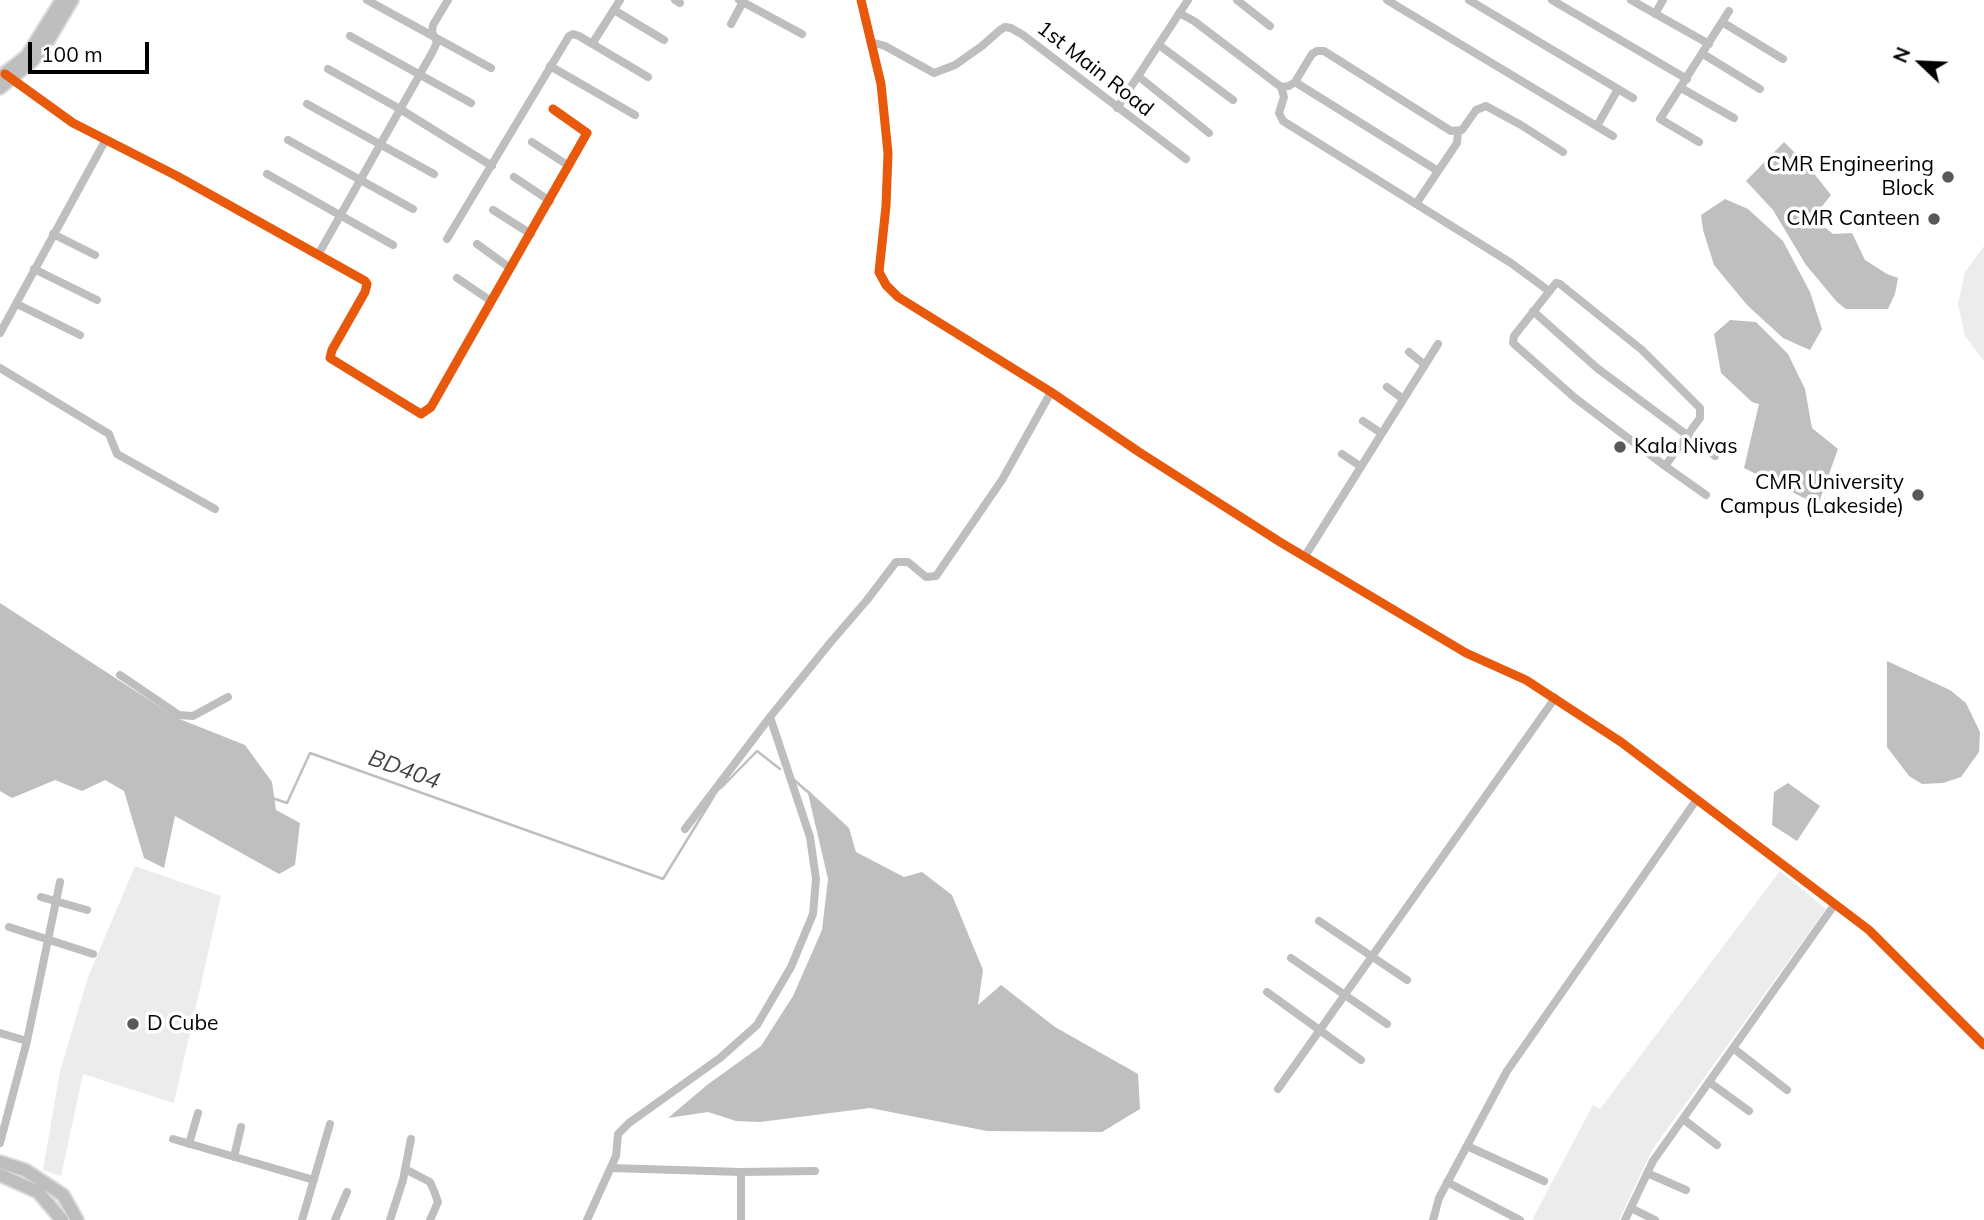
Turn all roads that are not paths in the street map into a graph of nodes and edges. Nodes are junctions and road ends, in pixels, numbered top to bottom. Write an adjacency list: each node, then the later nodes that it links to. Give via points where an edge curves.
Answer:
1 (62, 0): 37 (main road, via 27,56)
2 (72, 0): 37 (main road, via 32,61)
3 (367, 0): 24 (street)
4 (448, 0): 24 (street, via 433,25)
5 (620, 0): 15 (street)
6 (861, 0): 26 (street)
7 (1188, 0): 17 (street)
8 (1237, 0): 21 (street)
9 (1388, 0): 55 (street)
10 (1469, 0): 44 (street)
11 (1552, 0): 39 (street)
12 (1631, 0): 18 (street)
13 (1663, 0): 18 (street)
14 (742, 1): 20 (street); 22 (street)
15 (614, 10): 25 (street); 27 (street)
16 (1729, 11): 19 (street)
17 (1180, 13): 29 (street); 41 (street)
18 (1655, 14): 28 (street)
19 (1722, 22): 28 (street); 31 (street)
20 (731, 24)
21 (1270, 26)
22 (802, 34)
23 (350, 36): 35 (street)
24 (437, 38): 33 (street); 35 (street)
25 (664, 40)
26 (871, 42): 50 (street, 1st Main Road, via 934,73 955,65 1005,27 1011,28); 100 (street, via 881,84 888,153 882,280 923,314)
27 (592, 44): 32 (street, via 569,36); 38 (street)
28 (1709, 44): 30 (street)
29 (1158, 45): 36 (street); 47 (street)
30 (1703, 54): 39 (street); 45 (street)
31 (1783, 59)
32 (550, 66): 53 (street); 66 (street)
33 (491, 68)
34 (328, 69): 51 (street)
35 (420, 75): 48 (street); 51 (street)
36 (1138, 76): 50 (street); 57 (street)
37 (5, 77): 42 (main road); 60 (street)
38 (648, 77)
39 (1687, 79): 43 (street)
40 (1295, 82): 41 (street); 56 (street, via 1312,54 1324,51); 68 (street)
41 (1281, 87): 74 (street, via 1279,113 1283,121)
42 (0, 88)
43 (1681, 88): 54 (street); 62 (street, via 1660,119)
44 (1618, 89): 46 (street); 55 (street)
45 (1760, 89)
46 (1633, 98)
47 (1233, 100)
48 (471, 103)
49 (307, 104): 63 (street)
50 (1116, 108): 65 (street, 1st Main Road)
51 (400, 109): 63 (street); 66 (street)
52 (553, 109): 67 (street, via 587,133)
53 (635, 116)
54 (1734, 118)
55 (1597, 126): 58 (street)
56 (1458, 132): 64 (street, via 1476,110 1486,106); 68 (street, via 1457,143)
57 (1209, 133)
58 (1613, 136)
59 (288, 140): 72 (street)
60 (105, 141): 78 (street); 84 (street)
61 (532, 142): 67 (street)
62 (1699, 142)
63 (380, 145): 70 (street); 72 (street)
64 (1563, 152)
65 (1185, 159)
66 (492, 166): 80 (street)
67 (569, 166): 73 (street)
68 (1438, 171): 74 (street)
69 (267, 174): 77 (street)
70 (434, 174)
71 (514, 177): 73 (street)
72 (360, 180): 75 (street); 77 (street)
73 (550, 201): 79 (street)
74 (1416, 204): 88 (street)
75 (413, 209)
76 (493, 210): 79 (street)
77 (339, 215): 82 (street); 84 (street)
78 (53, 234): 83 (street); 86 (street)
79 (531, 234): 85 (street)
80 (447, 239)
81 (477, 244): 85 (street)
82 (393, 245)
83 (95, 255)
84 (318, 256): 90 (street, via 367,284 330,358 421,414 431,407)
85 (510, 268): 90 (street)
86 (34, 269): 89 (street); 91 (street)
87 (457, 278): 90 (street)
88 (1549, 291): 92 (street); 104 (street, via 1560,284 1642,350 1700,408 1700,418)
89 (97, 300)
90 (491, 301)
91 (16, 304): 93 (street); 94 (street)
92 (1534, 311): 104 (street, via 1597,368); 108 (street, via 1512,340 1516,347)
93 (0, 333)
94 (80, 335)
95 (1438, 344): 97 (street)
96 (1409, 352): 97 (street)
97 (1425, 365): 101 (street)
98 (0, 368): 110 (street, via 109,434 117,454)
99 (1387, 387): 101 (street)
100 (1051, 392): 111 (street); 115 (street, via 1002,480 936,576 926,577 908,562 896,562)
101 (1404, 398): 103 (street)
102 (1363, 421): 103 (street)
103 (1381, 433): 107 (street)
104 (1687, 436): 106 (street); 108 (street)
105 (1342, 454): 107 (street)
106 (1715, 456)
107 (1360, 466): 111 (street)
108 (1665, 466): 109 (street)
109 (1706, 495)
110 (215, 509)
111 (1304, 556): 114 (street, via 1466,653)
112 (120, 675): 113 (street, via 179,715 193,716)
113 (228, 697)
114 (1555, 698): 116 (street); 127 (street)
115 (770, 717): 117 (street); 155 (street, via 810,837 816,879 813,914 791,967 757,1025 720,1058 629,1123 618,1134)
116 (1697, 799): 121 (street); 151 (street, via 1507,1071)
117 (685, 829)
118 (60, 883): 120 (street)
119 (41, 897): 120 (street)
120 (56, 901): 122 (street); 125 (street)
121 (1835, 904): 136 (street, via 1869,930); 137 (street)
122 (87, 910)
123 (1319, 920): 127 (street)
124 (9, 928): 125 (street)
125 (47, 939): 126 (street); 135 (street)
126 (93, 954)
127 (1371, 957): 129 (street); 131 (street)
128 (1291, 958): 131 (street)
129 (1407, 980)
130 (1267, 992): 133 (street)
131 (1345, 995): 132 (street); 133 (street)
132 (1387, 1024)
133 (1320, 1030): 138 (street); 140 (street)
134 (0, 1033): 135 (street)
135 (27, 1041): 149 (street)
136 (1984, 1045)
137 (1733, 1048): 139 (street); 141 (street)
138 (1361, 1060)
139 (1709, 1082): 142 (street); 144 (street)
140 (1278, 1089)
141 (1787, 1090)
142 (1749, 1111)
143 (198, 1113): 150 (street)
144 (1683, 1119): 152 (street); 159 (street)
145 (330, 1124): 161 (street)
146 (241, 1127): 153 (street)
147 (173, 1139): 150 (street)
148 (411, 1139): 156 (street)
149 (0, 1143)
150 (189, 1144): 153 (street)
151 (1467, 1146): 162 (street); 163 (street)
152 (1717, 1146)
153 (234, 1157): 161 (street)
154 (0, 1162): 168 (main road, via 25,1170 63,1195)
155 (611, 1168): 158 (street); 173 (street)
156 (405, 1169): 171 (street); 172 (street, via 430,1182 438,1202)
157 (816, 1171): 158 (street)
158 (741, 1172): 174 (street)
159 (1647, 1173): 164 (street); 166 (street)
160 (0, 1175): 167 (main road, via 38,1192)
161 (314, 1180): 169 (street)
162 (1544, 1181)
163 (1447, 1182): 175 (street); 176 (street)
164 (1686, 1190)
165 (346, 1192): 170 (street)
166 (1631, 1208): 177 (street); 178 (street)
167 (62, 1220)
168 (77, 1220)
169 (302, 1220)
170 (335, 1220)
171 (390, 1220)
172 (430, 1220)
173 (587, 1220)
174 (741, 1220)
175 (1433, 1220)
176 (1520, 1220)
177 (1625, 1220)
178 (1655, 1220)

